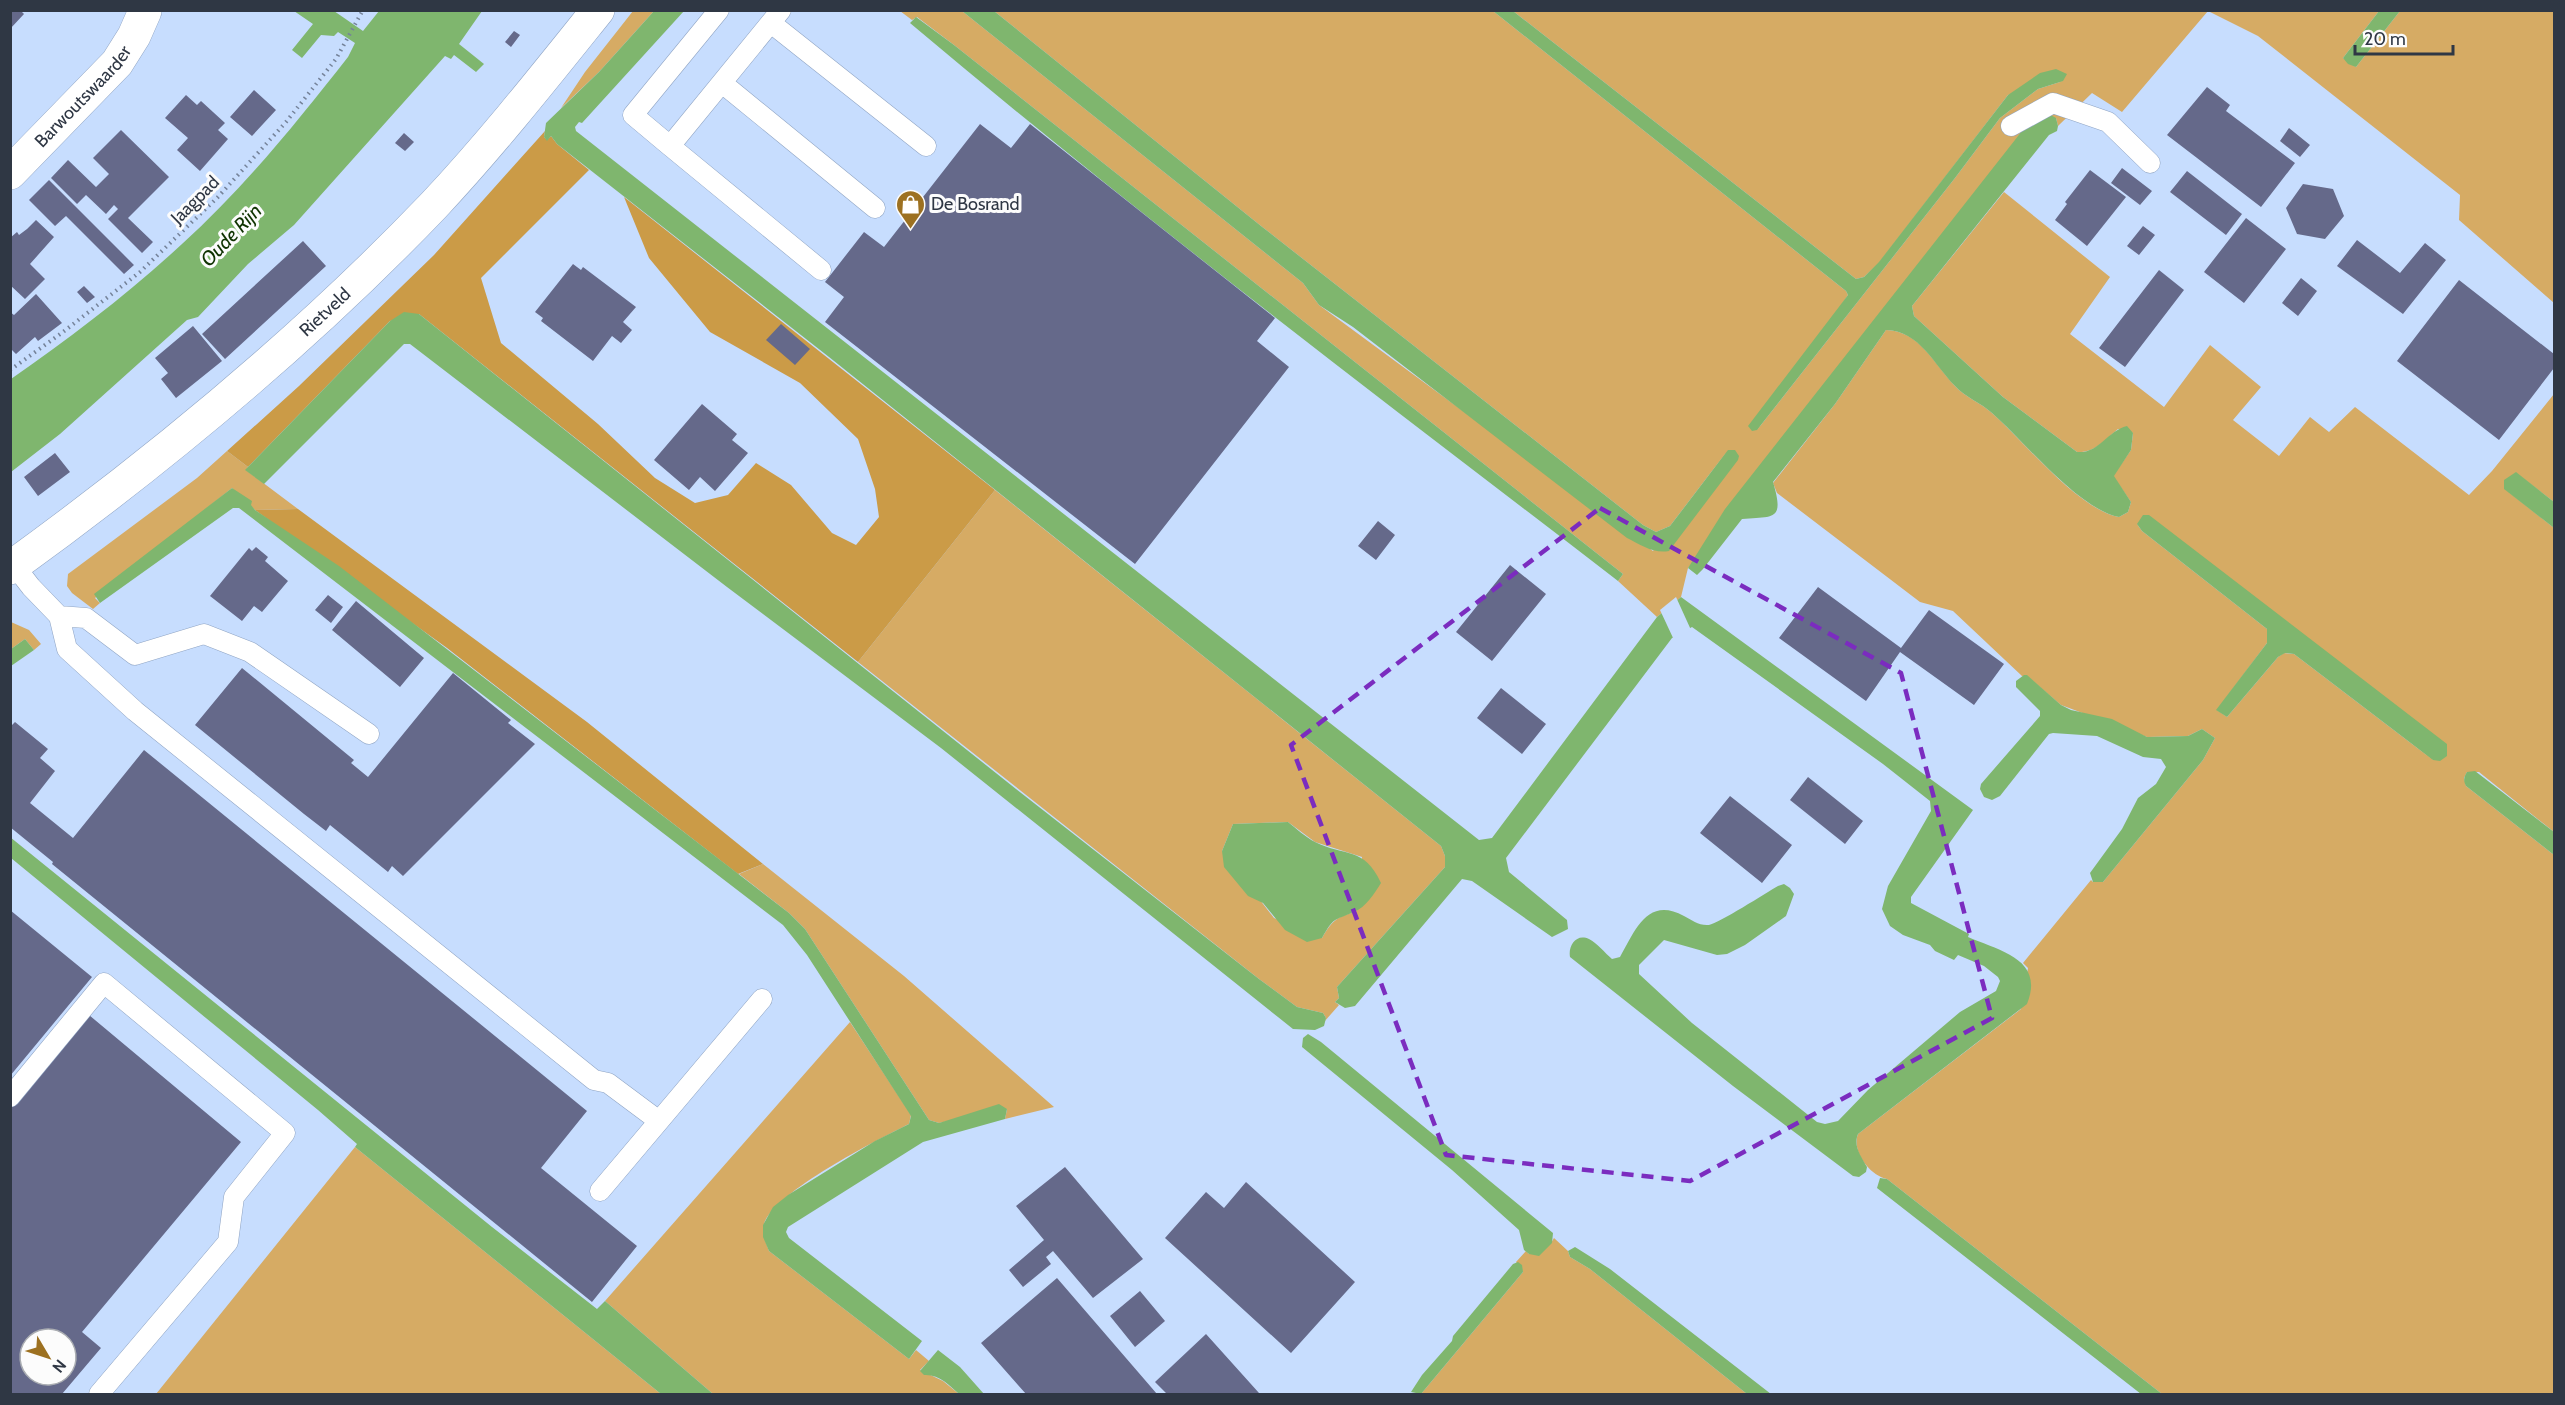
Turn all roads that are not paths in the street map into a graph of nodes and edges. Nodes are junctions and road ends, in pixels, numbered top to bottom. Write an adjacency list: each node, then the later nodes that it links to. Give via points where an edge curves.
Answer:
1 (598, 10): 13 (main road, Rietveld, via 436,203 343,297 184,437)
2 (719, 10): 7 (lane, via 633,115)
3 (145, 11): 10 (main road, Barwoutswaarder, via 117,63)
4 (776, 17): 5 (lane); 8 (lane)
5 (722, 83): 7 (lane); 11 (lane)
6 (2011, 126): 9 (lane, via 2052,103 2108,122)
7 (670, 146): 12 (lane)
8 (926, 146)
9 (2150, 163)
10 (10, 173)
11 (875, 208)
12 (821, 270)
13 (12, 566): 14 (lane)
14 (59, 616): 15 (lane, via 86,618 135,656 204,634 250,652); 18 (lane, via 67,650 135,711 594,1080 608,1083)
15 (369, 734)
16 (762, 999): 18 (lane)
17 (10, 1097): 20 (lane, via 104,983 285,1133 234,1197 228,1242)
18 (658, 1121): 19 (lane)
19 (600, 1191)
20 (99, 1395)

